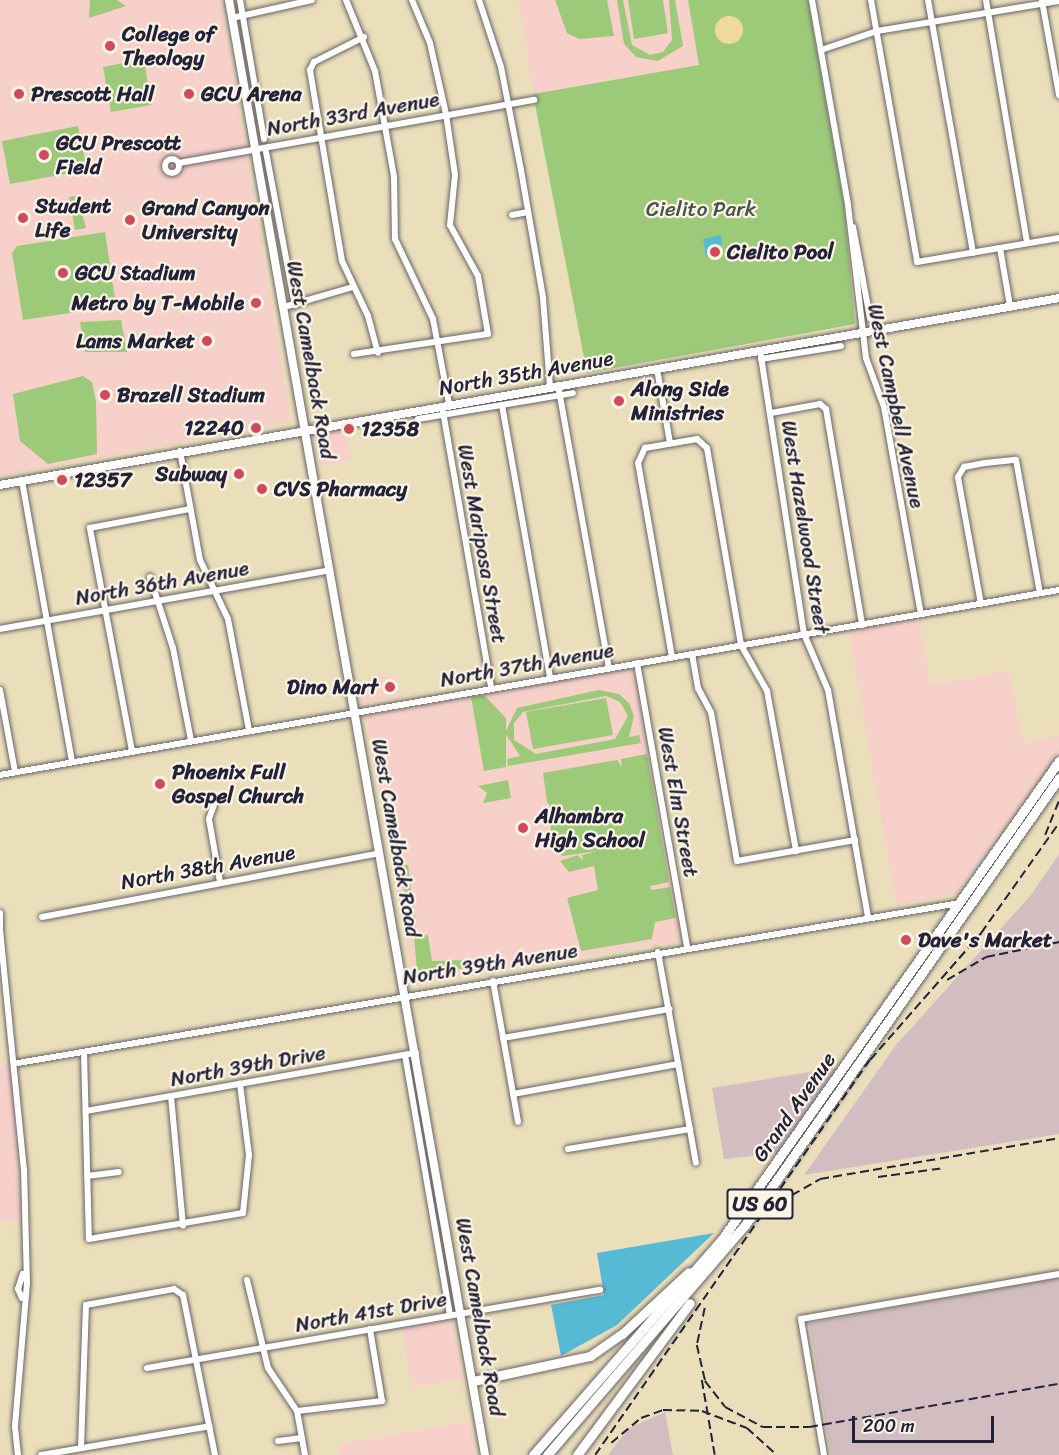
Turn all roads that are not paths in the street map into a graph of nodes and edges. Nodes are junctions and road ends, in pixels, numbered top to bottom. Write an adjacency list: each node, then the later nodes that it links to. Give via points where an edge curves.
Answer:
1 (229, 0): 15 (main road, West Camelback Road)
2 (240, 0): 14 (street)
3 (312, 0): 14 (street)
4 (345, 0): 18 (street, West Mariposa Street)
5 (412, 0): 25 (street, via 430,43)
6 (479, 0): 24 (street)
7 (812, 0): 19 (street, West Campbell Avenue)
8 (871, 0): 17 (street)
9 (928, 0): 16 (street)
10 (986, 0): 13 (street)
11 (1059, 1): 12 (street)
12 (1042, 2): 13 (street); 22 (street)
13 (988, 12): 16 (street); 38 (street)
14 (242, 15): 15 (street); 20 (street)
15 (232, 18): 21 (main road, West Camelback Road)
16 (932, 22): 17 (street); 40 (street)
17 (877, 31): 19 (street); 40 (street, via 917,262)
18 (364, 37): 26 (street, West Mariposa Street); 27 (street, via 310,66)
19 (821, 50): 32 (street, West Campbell Avenue)
20 (254, 80): 21 (street); 28 (street)
21 (244, 82): 29 (main road, West Camelback Road)
22 (1059, 95)
23 (534, 100): 24 (street, North 33rd Avenue)
24 (508, 104): 25 (street, North 33rd Avenue); 33 (street)
25 (446, 114): 26 (street, North 33rd Avenue); 48 (street, via 455,175 450,225 478,276 488,334)
26 (385, 125): 27 (street, North 33rd Avenue); 48 (street, West Mariposa Street, via 395,238 424,296)
27 (324, 136): 29 (street, North 33rd Avenue); 41 (street, via 340,251)
28 (264, 139)
29 (255, 148): 31 (street, North 33rd Avenue); 36 (main road, West Camelback Road)
30 (266, 152): 35 (street, West Camelback Road)
31 (178, 163)
32 (848, 205): 46 (street, West Campbell Avenue); 47 (street, West Campbell Avenue)
33 (528, 212): 34 (street); 54 (street)
34 (512, 215)
35 (280, 227): 36 (street); 43 (street, West Camelback Road)
36 (270, 229): 45 (main road, West Camelback Road)
37 (1059, 238): 38 (street)
38 (1027, 243): 39 (street)
39 (1000, 248): 40 (street); 44 (street)
40 (973, 253)
41 (353, 287): 43 (street); 50 (street, via 368,316)
42 (1059, 298): 44 (main road, North 35th Avenue)
43 (295, 305): 45 (street)
44 (1010, 306): 47 (main road, North 35th Avenue)
45 (284, 307): 62 (main road, West Camelback Road)
46 (870, 318)
47 (862, 333): 52 (main road, North 35th Avenue); 76 (street, West Campbell Avenue, via 884,407)
48 (438, 343): 50 (street); 57 (street, West Mariposa Street)
49 (842, 346): 52 (street)
50 (378, 353): 51 (street)
51 (354, 354)
52 (760, 355): 53 (main road, North 35th Avenue); 59 (street, West Hazelwood Street)
53 (657, 369): 54 (main road, North 35th Avenue); 63 (street)
54 (554, 386): 56 (street); 57 (main road, North 35th Avenue)
55 (573, 393): 56 (street, North 35th Avenue)
56 (560, 395): 58 (street, North 35th Avenue); 85 (street)
57 (446, 405): 60 (street, West Mariposa Street); 62 (main road, North 35th Avenue)
58 (502, 405): 60 (street, North 35th Avenue); 86 (street)
59 (771, 413): 78 (street, via 824,404); 80 (street, West Hazelwood Street)
60 (444, 415): 61 (street, North 35th Avenue); 87 (street, West Mariposa Street)
61 (418, 419)
62 (305, 429): 64 (main road, North 35th Avenue); 68 (main road, West Camelback Road)
63 (670, 442): 81 (street, via 697,439 707,448); 83 (street, via 640,454)
64 (180, 451): 65 (main road, North 35th Avenue); 67 (street)
65 (22, 481): 66 (main road, North 35th Avenue); 77 (street)
66 (0, 484)
67 (190, 510): 71 (street, via 200,560); 75 (street, via 90,528)
68 (330, 570): 71 (street, North 36th Avenue); 89 (main road, West Camelback Road)
69 (150, 578): 73 (street)
70 (1059, 590): 72 (street, North 37th Avenue)
71 (215, 591): 73 (street, North 36th Avenue); 90 (street, via 231,633)
72 (1040, 593): 74 (street, North 37th Avenue); 74 (street, via 1016,460 960,471)
73 (159, 601): 75 (street, North 36th Avenue); 91 (street)
74 (981, 604): 76 (street, North 37th Avenue)
75 (103, 611): 77 (street, North 36th Avenue); 92 (street)
76 (921, 614): 78 (street, North 37th Avenue)
77 (47, 621): 79 (street, North 36th Avenue); 94 (street)
78 (862, 625): 80 (street, North 37th Avenue)
79 (0, 629)
80 (804, 634): 81 (street, North 37th Avenue); 99 (street, West Hazelwood Street, via 828,690)
81 (741, 645): 82 (street, North 37th Avenue); 100 (street, via 767,691)
82 (692, 654): 83 (street, North 37th Avenue); 100 (street, via 699,688 711,712 737,861)
83 (672, 657): 84 (street, North 37th Avenue)
84 (637, 663): 85 (street, North 37th Avenue); 109 (street, West Elm Street)
85 (609, 668): 86 (street, North 37th Avenue)
86 (550, 677): 87 (street, North 37th Avenue)
87 (491, 688): 89 (street, North 37th Avenue)
88 (0, 690): 95 (street)
89 (355, 711): 90 (street, North 37th Avenue); 101 (main road, West Camelback Road)
90 (249, 730): 91 (street, North 37th Avenue)
91 (191, 741): 92 (street, North 37th Avenue)
92 (132, 751): 94 (street, North 37th Avenue)
93 (1059, 761): 103 (highway, Grand Avenue / US 60)
94 (72, 762): 95 (street, North 37th Avenue)
95 (15, 772): 96 (street, North 37th Avenue)
96 (0, 775)
97 (1059, 778): 104 (highway, Grand Avenue / US 60)
98 (214, 805): 102 (street, via 209,819)
99 (855, 840): 100 (street); 106 (street, West Hazelwood Street)
100 (796, 851)
101 (381, 852): 102 (street, North 38th Avenue); 112 (main road, West Camelback Road)
102 (220, 882): 107 (street, North 38th Avenue)
103 (959, 903): 104 (street); 106 (street, North 39th Avenue); 133 (highway, Grand Avenue / US 60)
104 (968, 908): 134 (highway, Grand Avenue / US 60)
105 (0, 913): 108 (street)
106 (868, 916): 109 (street, North 39th Avenue)
107 (42, 917)
108 (0, 930): 118 (street)
109 (687, 948): 110 (street, North 39th Avenue)
110 (658, 952): 111 (street, North 39th Avenue); 113 (street)
111 (493, 981): 112 (street, North 39th Avenue); 114 (street)
112 (406, 995): 115 (street, North 39th Avenue); 116 (main road, West Camelback Road)
113 (669, 1010): 114 (street); 119 (street)
114 (503, 1038): 121 (street)
115 (84, 1052): 118 (street, North 39th Avenue); 123 (street)
116 (416, 1053): 117 (street, North 39th Drive); 130 (main road, West Camelback Road)
117 (405, 1055): 120 (street, North 39th Drive); 131 (street, West Camelback Road)
118 (18, 1063): 152 (street, via 23,1274)
119 (678, 1064): 121 (street); 125 (street)
120 (240, 1084): 122 (street, North 39th Drive); 132 (street, via 249,1155 243,1213)
121 (513, 1094): 124 (street)
122 (171, 1096): 123 (street, North 39th Drive); 132 (street)
123 (86, 1111): 129 (street)
124 (518, 1122)
125 (690, 1129): 126 (street); 127 (street)
126 (568, 1149)
127 (696, 1163)
128 (119, 1172): 129 (street)
129 (87, 1176): 132 (street, via 89,1239)
130 (443, 1209): 131 (street); 138 (main road, West Camelback Road)
131 (432, 1211): 139 (street, West Camelback Road)
132 (183, 1225)
133 (714, 1250): 146 (highway, via 622,1334 590,1356); 157 (highway, Grand Avenue / US 60)
134 (710, 1271): 158 (highway, Grand Avenue / US 60); 159 (highway)
135 (1059, 1274): 160 (street, via 801,1319)
136 (247, 1281): 141 (street)
137 (600, 1290): 138 (street, North 41st Drive)
138 (462, 1313): 139 (street, North 41st Drive); 146 (main road, West Camelback Road)
139 (450, 1315): 140 (street, North 41st Drive)
140 (370, 1329): 141 (street, North 41st Drive); 147 (street, via 382,1401)
141 (263, 1348): 142 (street, North 41st Drive); 144 (street)
142 (198, 1359): 143 (street, North 41st Drive); 148 (street); 151 (street, via 180,1289 86,1305)
143 (147, 1368)
144 (271, 1373): 145 (street); 147 (street)
145 (263, 1376)
146 (473, 1381): 156 (main road, West Camelback Road)
147 (297, 1411): 149 (street)
148 (210, 1426): 151 (street); 154 (street)
149 (302, 1438): 150 (street); 155 (street)
150 (278, 1441)
151 (81, 1448): 153 (street)
152 (18, 1455)
153 (40, 1455)
154 (215, 1455)
155 (305, 1455)
156 (485, 1455)
157 (533, 1455)
158 (547, 1455)
159 (577, 1455)
160 (824, 1455)

